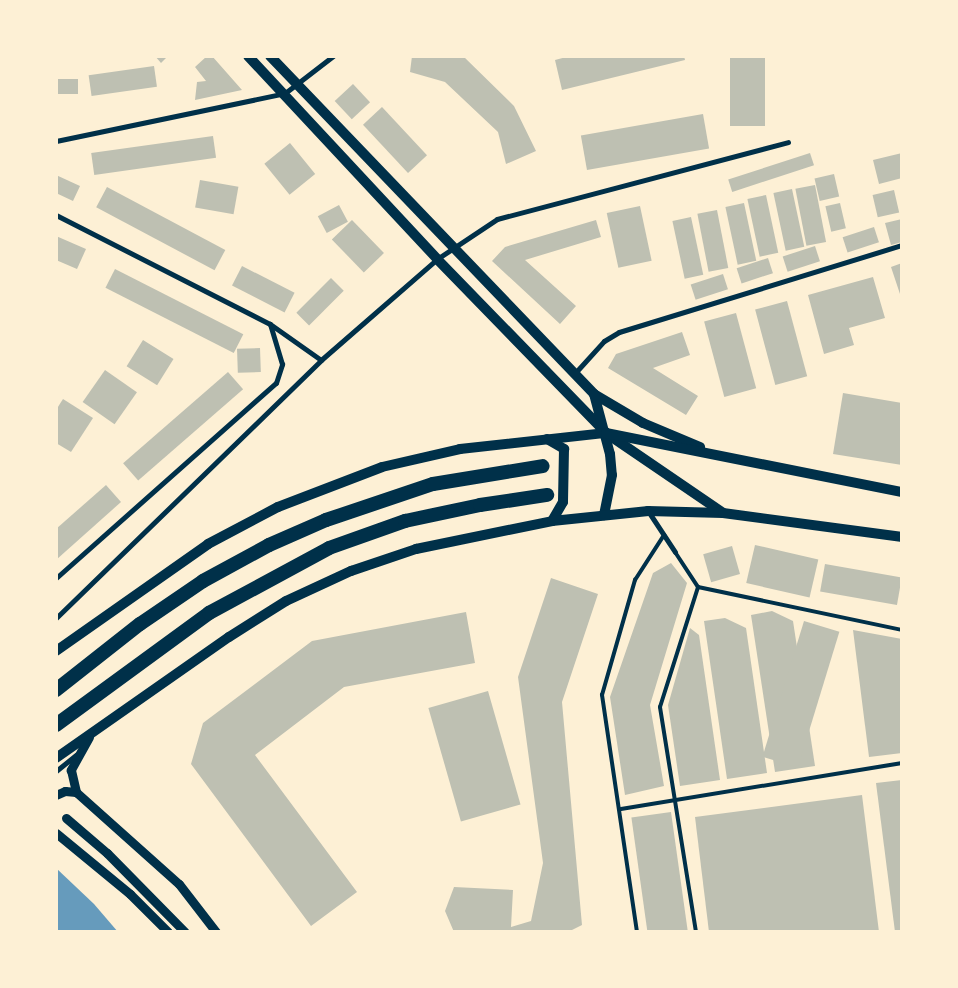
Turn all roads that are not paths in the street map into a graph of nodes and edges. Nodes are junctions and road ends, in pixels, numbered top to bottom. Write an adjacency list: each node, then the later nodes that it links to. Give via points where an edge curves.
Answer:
1 (248, 56): 5 (main road)
2 (270, 56): 4 (main road)
3 (333, 56): 4 (street)
4 (299, 85): 5 (street); 10 (main road)
5 (285, 93): 6 (street); 11 (main road)
6 (56, 141)
7 (788, 142): 10 (street, via 497,219)
8 (56, 215): 12 (street)
9 (902, 245): 14 (street, via 619,332 604,341)
10 (453, 248): 11 (street); 14 (main road)
11 (437, 259): 13 (street); 16 (main road)
12 (270, 324): 13 (street); 29 (street, via 282,364 276,382)
13 (321, 360): 31 (street)
14 (574, 375): 15 (main road)
15 (594, 394): 16 (main road); 18 (main road, via 643,423)
16 (606, 433): 17 (main road); 18 (main road); 23 (main road); 24 (main road, via 612,475)
17 (548, 439): 25 (main road, via 564,448 563,502); 33 (main road, via 460,449 382,467 278,507 208,544)
18 (722, 456): 20 (main road)
19 (543, 466): 34 (highway, via 433,484 326,520 269,545 195,587 140,624)
20 (902, 492)
21 (547, 495): 35 (highway, via 405,521 329,548 209,613)
22 (648, 511): 23 (main road); 24 (main road); 26 (street)
23 (723, 513): 27 (main road)
24 (604, 515): 25 (main road)
25 (552, 521): 36 (main road, via 416,549 326,582 286,601 237,632)
26 (664, 534): 28 (street); 44 (lane, via 635,580 602,695)
27 (902, 537)
28 (675, 552): 30 (lane)
29 (56, 578)
30 (698, 587): 32 (lane); 43 (lane, via 660,707)
31 (56, 618)
32 (902, 630)
33 (56, 651)
34 (56, 690)
35 (56, 725)
36 (90, 735): 37 (street); 38 (main road)
37 (76, 755): 40 (street); 41 (street, via 71,770)
38 (56, 758)
39 (902, 763): 43 (lane)
40 (56, 772)
41 (76, 792): 42 (street, via 65,791); 49 (street, via 179,884)
42 (56, 795)
43 (676, 800): 44 (lane); 51 (lane)
44 (621, 809): 50 (lane)
45 (66, 818): 48 (street, via 108,852)
46 (56, 833): 47 (street, via 130,894)
47 (168, 932)
48 (185, 932)
49 (216, 932)
50 (637, 932)
51 (696, 932)

